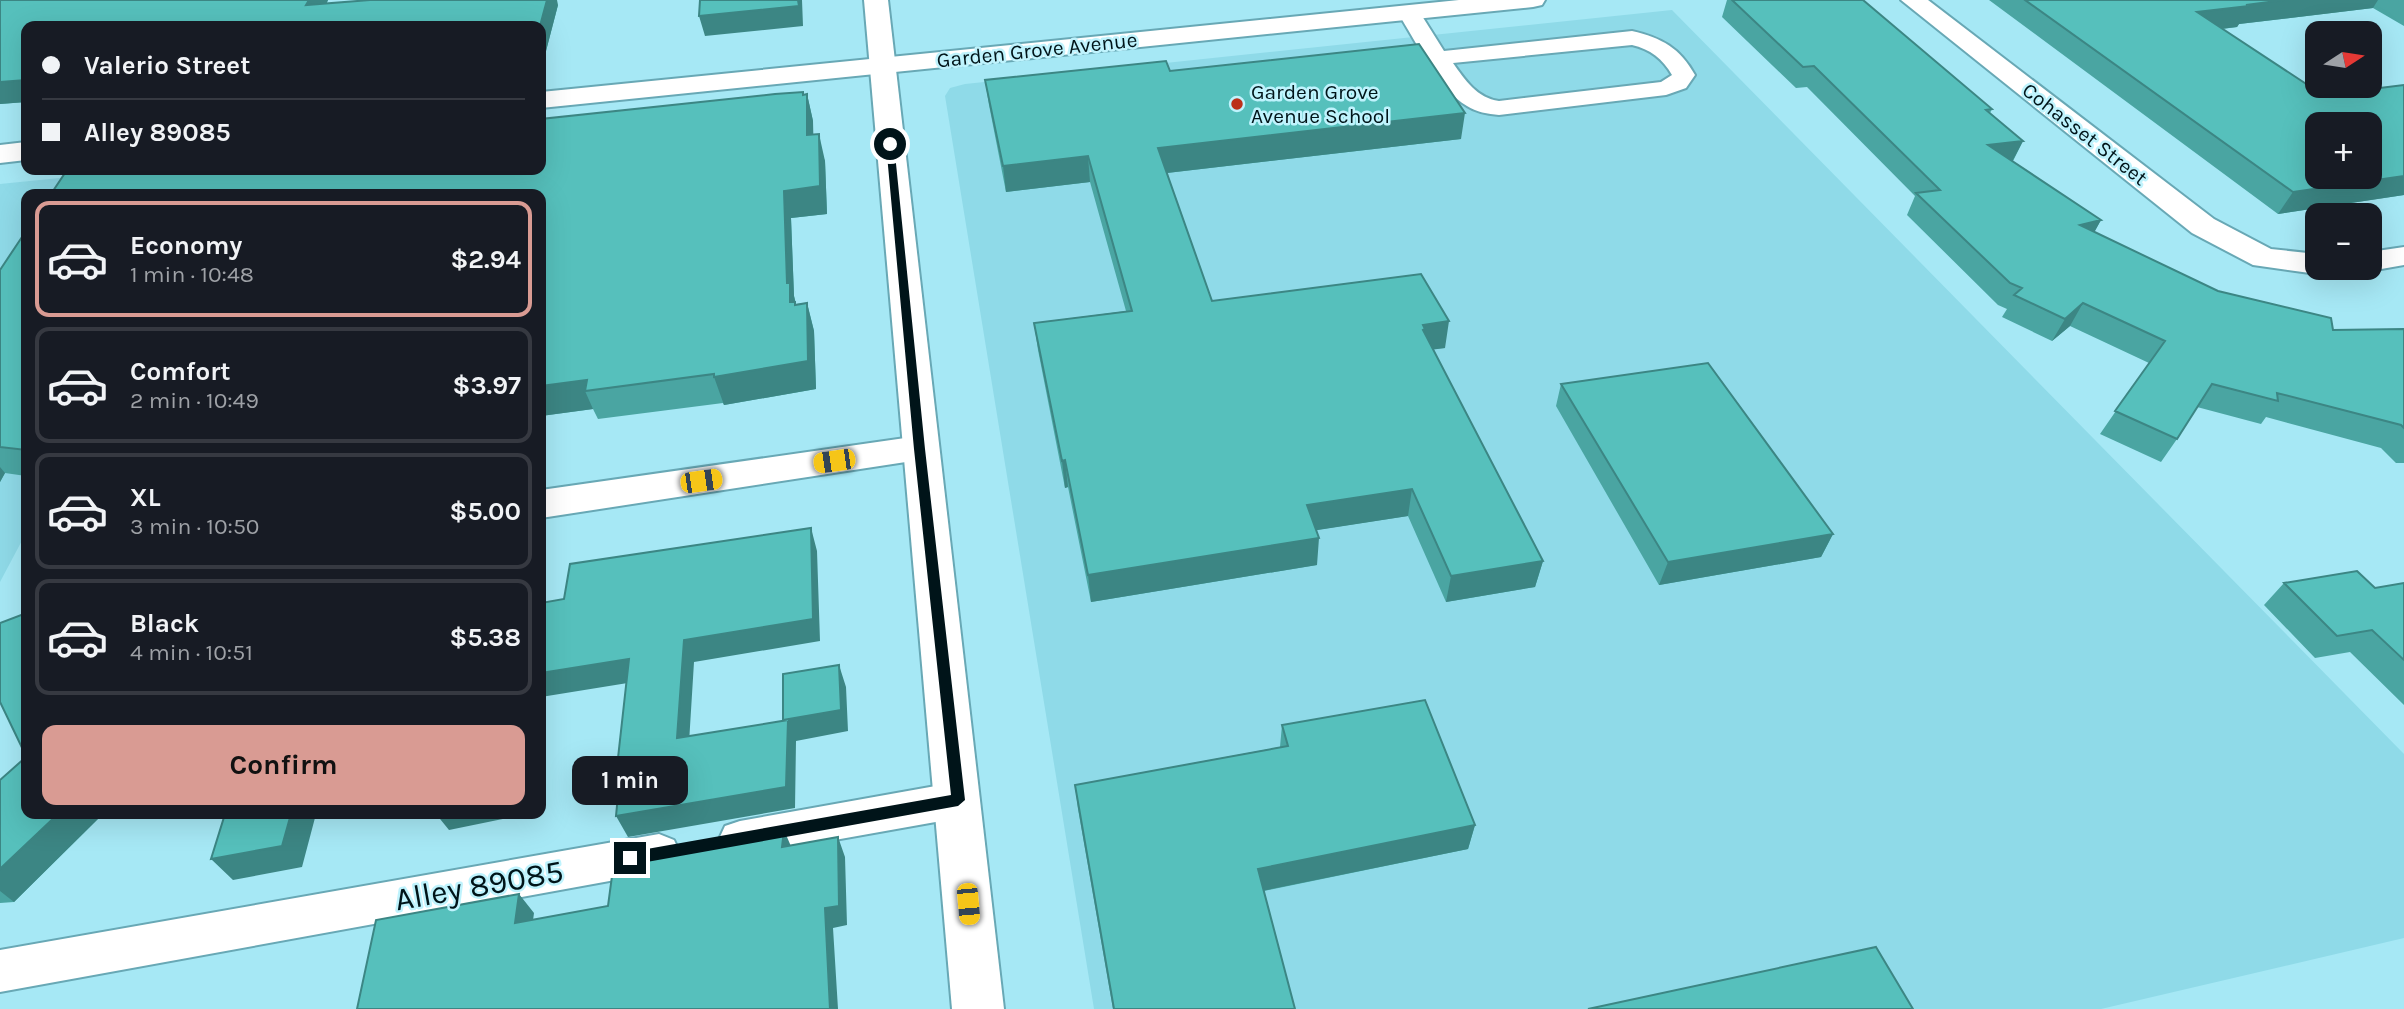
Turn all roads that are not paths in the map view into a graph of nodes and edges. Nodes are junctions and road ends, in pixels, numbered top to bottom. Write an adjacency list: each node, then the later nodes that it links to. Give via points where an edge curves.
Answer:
1 (876, 0): 6 (street)
2 (1533, 0): 4 (street, Garden Grove Avenue)
3 (1913, 0): 12 (street, Cohasset Street, via 2203,226 2264,258)
4 (1409, 13): 5 (lane); 6 (street, Garden Grove Avenue)
5 (1440, 58): 5 (lane, via 1472,100 1499,108 1666,88 1684,75 1665,50 1632,38)
6 (882, 66): 7 (street, Garden Grove Avenue); 13 (street)
7 (546, 100)
8 (21, 152): 9 (street)
9 (0, 154)
10 (2404, 256): 11 (street)
11 (2382, 259)
12 (2305, 263)
13 (919, 449): 14 (street); 15 (street)
14 (546, 503)
15 (958, 800): 16 (lane, Alley 89085); 17 (street)
16 (0, 971)
17 (978, 1009)

